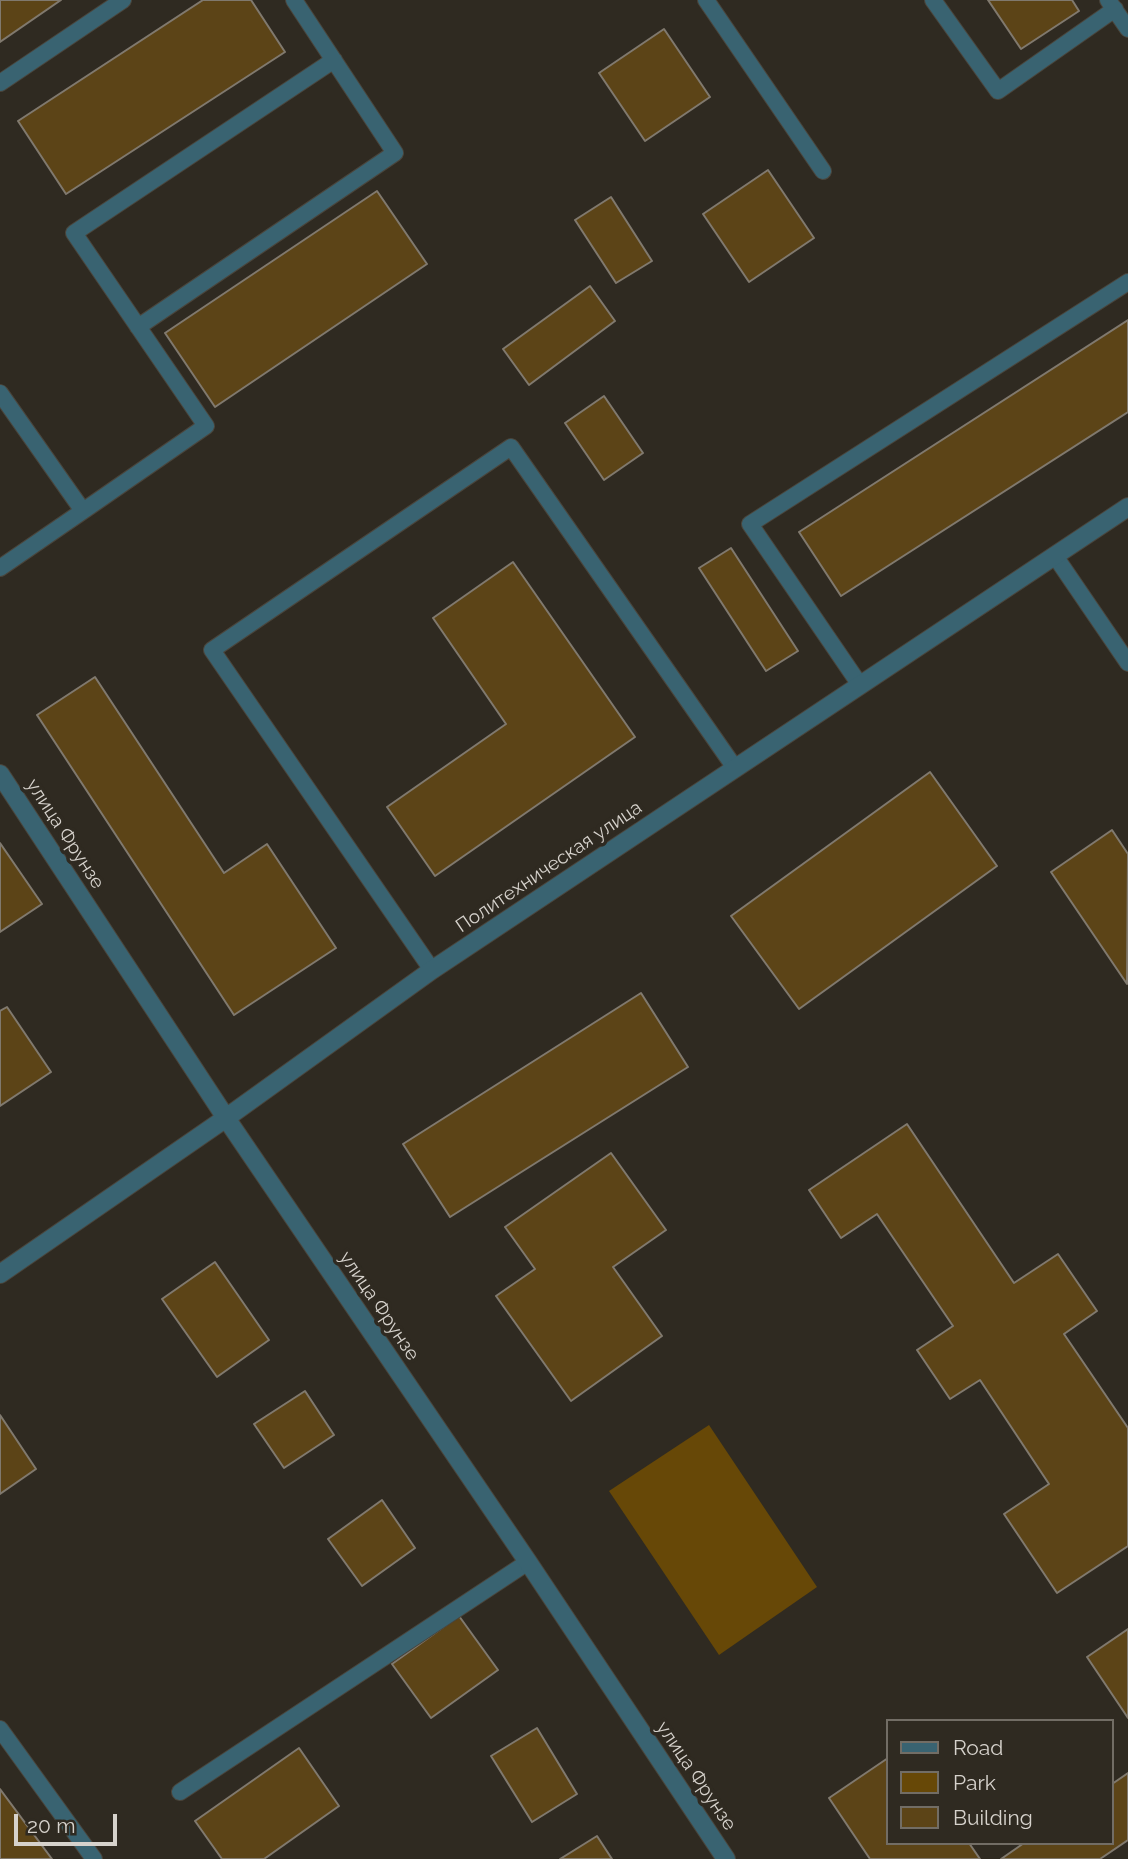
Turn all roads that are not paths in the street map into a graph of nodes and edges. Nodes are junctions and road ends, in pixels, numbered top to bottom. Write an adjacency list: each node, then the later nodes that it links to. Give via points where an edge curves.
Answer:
1 (123, 0): 8 (lane)
2 (294, 0): 7 (lane)
3 (706, 0): 9 (lane)
4 (933, 0): 5 (lane, via 998,92)
5 (1111, 5): 6 (lane)
6 (1128, 29)
7 (334, 60): 11 (lane, via 395,153); 11 (lane, via 74,233)
8 (0, 83)
9 (823, 171)
10 (1128, 282): 18 (lane, via 750,524)
11 (138, 327): 14 (lane, via 206,426)
12 (0, 393): 14 (lane)
13 (1128, 507): 15 (street, Политехническая улица)
14 (83, 511): 16 (lane)
15 (1055, 556): 17 (lane); 18 (street, Политехническая улица)
16 (0, 568)
17 (1128, 663)
18 (860, 685): 19 (street, Политехническая улица)
19 (735, 768): 21 (street, Политехническая улица); 21 (lane, via 511,447 212,650)
20 (0, 774): 22 (street, улица Фрунзе)
21 (432, 970): 22 (street, Политехническая улица)
22 (226, 1118): 23 (street, Политехническая улица); 24 (street, улица Фрунзе)
23 (0, 1274)
24 (528, 1562): 26 (lane); 28 (street, улица Фрунзе)
25 (0, 1729): 27 (lane)
26 (180, 1792)
27 (94, 1859)
28 (726, 1859)

